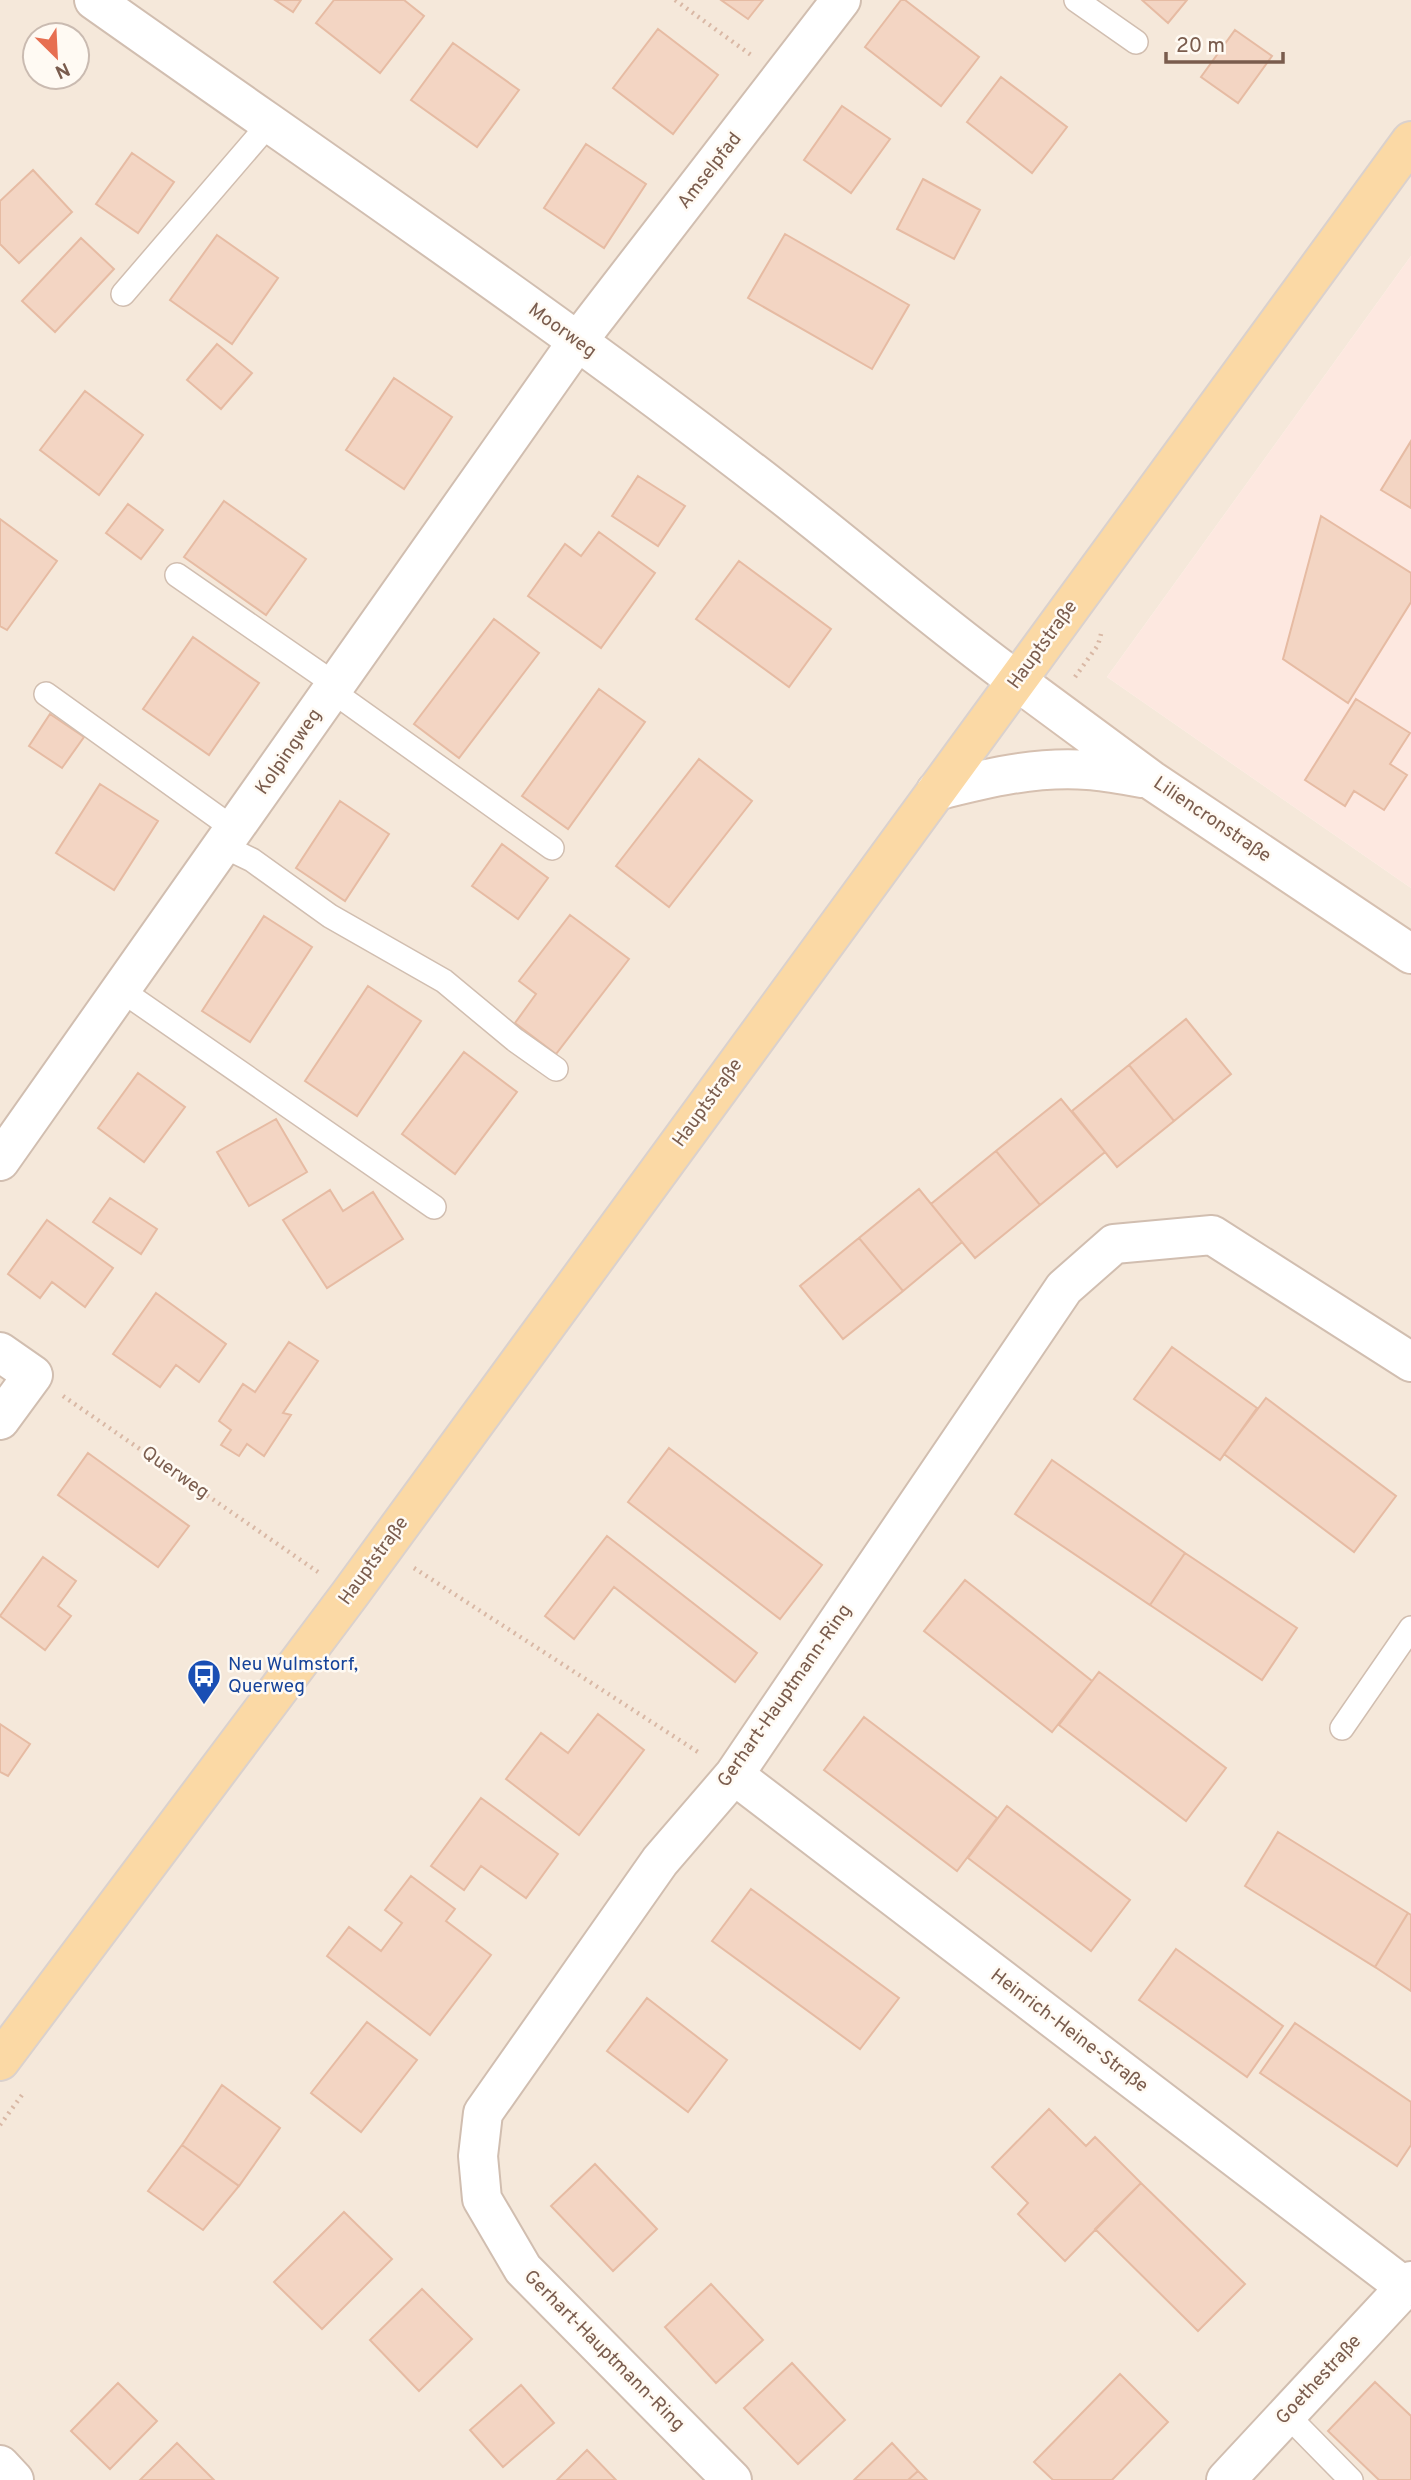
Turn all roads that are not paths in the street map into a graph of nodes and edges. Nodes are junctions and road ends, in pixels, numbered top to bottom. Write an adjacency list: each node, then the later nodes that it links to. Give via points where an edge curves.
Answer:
1 (94, 0): 5 (street, Moorweg)
2 (841, 0): 8 (street, Amselpfad)
3 (1076, 0): 4 (lane)
4 (1136, 42)
5 (269, 124): 7 (lane); 8 (street, Moorweg)
6 (1411, 141): 10 (main road, Hauptstraße)
7 (123, 294)
8 (577, 342): 10 (street, Moorweg, via 777,491); 11 (street, Kolpingweg)
9 (177, 575): 11 (lane)
10 (1017, 681): 13 (street, Liliencronstraße); 14 (main road, Hauptstraße)
11 (334, 688): 15 (street, Kolpingweg); 16 (lane)
12 (46, 694): 15 (lane)
13 (1152, 780): 14 (street, via 1090,769 1051,769); 17 (street, Liliencronstraße)
14 (936, 791): 28 (main road, Hauptstraße, via 350,1594)
15 (228, 838): 18 (street, Kolpingweg); 19 (lane, via 330,916 444,981)
16 (552, 848)
17 (1411, 954)
18 (121, 989): 20 (street, Kolpingweg); 21 (lane)
19 (556, 1069)
20 (0, 1161)
21 (434, 1207)
22 (0, 1353): 24 (street, via 33,1375)
23 (1411, 1362): 27 (street, Gerhart-Hauptmann-Ring, via 1212,1235 1114,1244 1065,1288)
24 (0, 1420)
25 (1411, 1628): 26 (lane)
26 (1342, 1728)
27 (734, 1775): 29 (street, Heinrich-Heine-Straße); 33 (street, Gerhart-Hauptmann-Ring, via 660,1861 483,2113 478,2157 482,2199 523,2269)
28 (0, 2061)
29 (1408, 2284): 30 (street, Goethestraße)
30 (1287, 2415): 34 (street, Goethestraße); 35 (lane)
31 (0, 2465): 32 (street)
32 (14, 2480)
33 (732, 2480)
34 (1226, 2480)
35 (1351, 2480)

